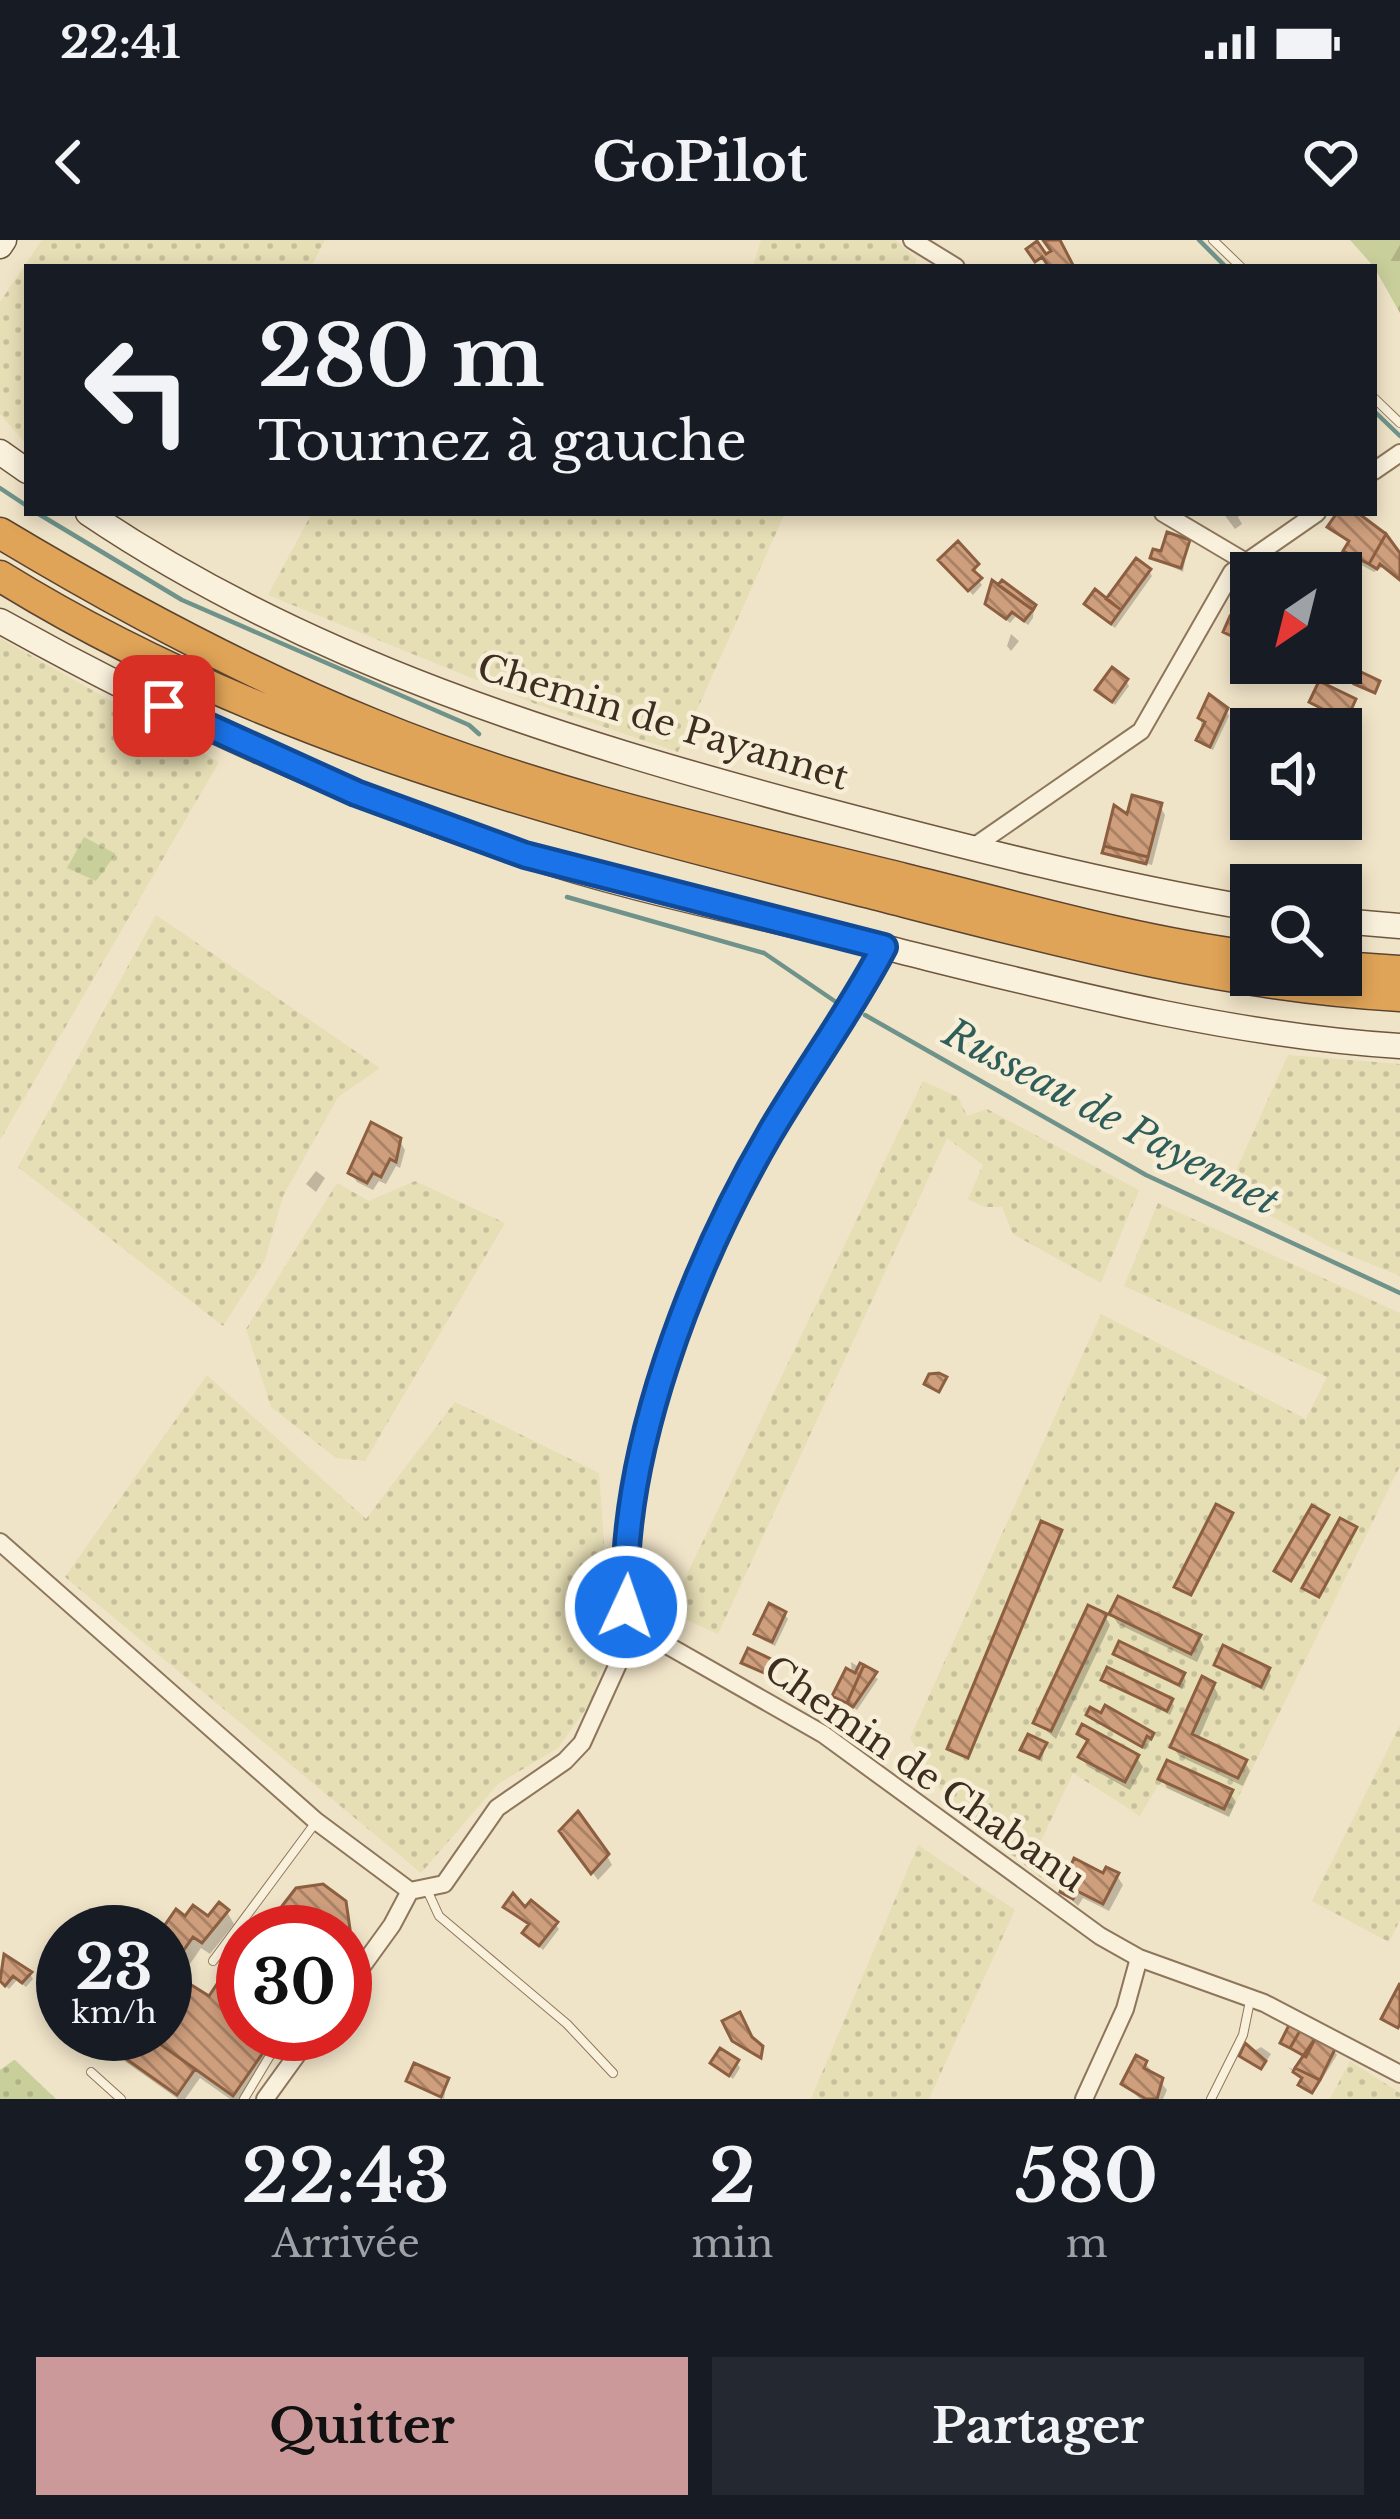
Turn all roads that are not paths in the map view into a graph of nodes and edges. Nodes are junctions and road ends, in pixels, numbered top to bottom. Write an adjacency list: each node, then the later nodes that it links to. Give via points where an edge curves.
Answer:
1 (912, 240): 3 (street)
2 (1213, 240): 4 (lane)
3 (951, 264)
4 (1238, 264)
5 (1377, 401): 6 (lane)
6 (1400, 423)
7 (92, 516): 18 (street, Chemin de Payannet, via 280,624 512,719)
8 (1168, 516): 12 (street)
9 (1312, 516): 11 (street)
10 (0, 533): 23 (highway, via 246,670 519,776 1040,912)
11 (1258, 552)
12 (1230, 553)
13 (0, 561): 17 (highway)
14 (0, 576): 17 (highway, via 160,665)
15 (1230, 577): 18 (street, via 1142,731)
16 (0, 621): 22 (street, via 356,793 525,855)
17 (324, 736): 26 (highway, via 557,814 1071,944 1206,974)
18 (972, 848): 19 (street, Chemin de Payannet)
19 (1230, 903)
20 (1362, 923): 21 (street)
21 (1400, 926)
22 (884, 947): 27 (street, via 1257,1031); 29 (street, via 728,1211 658,1380 625,1581)
23 (1230, 952)
24 (1362, 968): 25 (highway)
25 (1400, 970)
26 (1400, 996)
27 (1400, 1046)
28 (0, 1542): 30 (street)
29 (633, 1637): 31 (street, via 582,1743 497,1808 443,1884); 35 (street, Chemin de Chabanu, via 665,1642 775,1702)
30 (316, 1821): 31 (street); 32 (lane)
31 (419, 1891): 33 (street); 41 (lane)
32 (258, 1905)
33 (372, 1953)
34 (216, 1958): 36 (lane)
35 (1138, 1958): 37 (street, Chemin de Chabanu); 46 (street, via 1125,2009)
36 (213, 1961)
37 (1251, 1998): 42 (street, Chemin de Chabanu); 47 (lane, via 1243,2035)
38 (267, 2061): 44 (lane)
39 (292, 2061): 45 (street)
40 (91, 2072): 43 (lane)
41 (613, 2074)
42 (1400, 2074)
43 (122, 2099)
44 (244, 2099)
45 (265, 2099)
46 (1084, 2099)
47 (1211, 2099)

